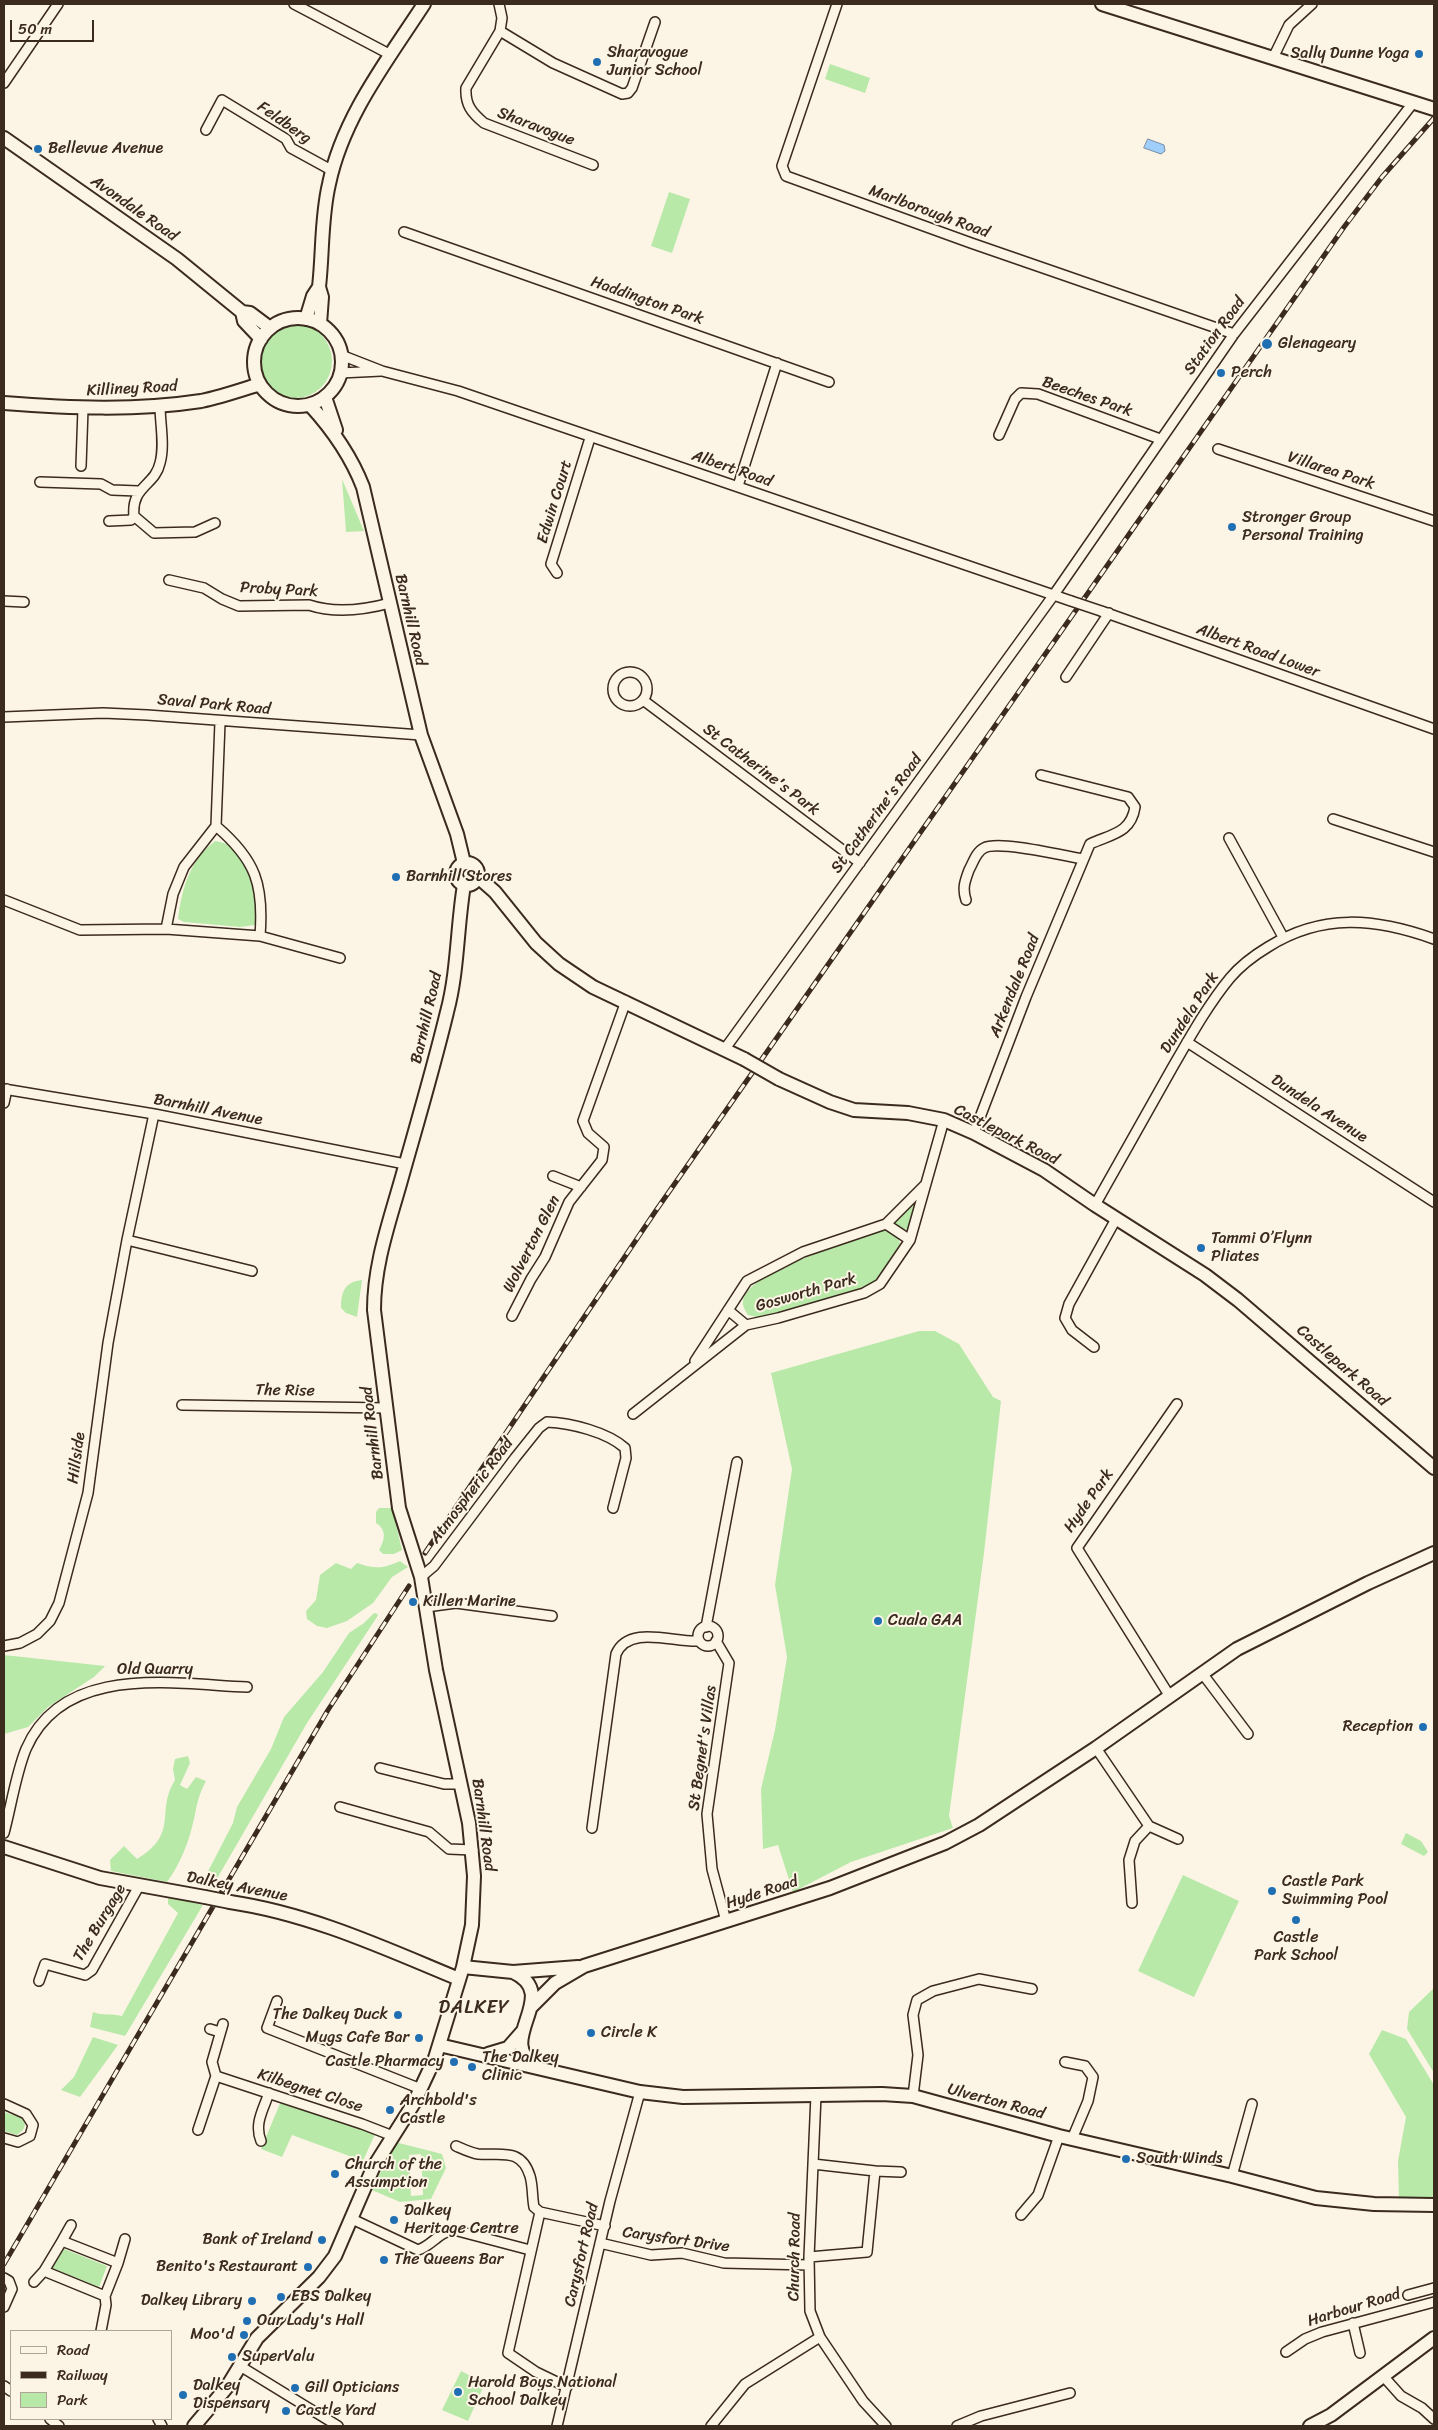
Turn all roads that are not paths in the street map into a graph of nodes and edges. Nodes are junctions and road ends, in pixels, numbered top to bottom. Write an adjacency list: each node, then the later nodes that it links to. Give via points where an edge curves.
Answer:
1 (58, 4): 12 (street)
2 (294, 4): 10 (street)
3 (424, 4): 10 (main road)
4 (499, 4): 9 (street)
5 (837, 4): 25 (street, Marlborough Road, via 782,166 786,176)
6 (1102, 4): 11 (main road)
7 (1312, 4): 11 (street, via 1289,25)
8 (655, 22): 9 (street, via 632,88 622,94 553,63)
9 (500, 31): 17 (street, Sharavogue, via 466,88 470,112 484,123)
10 (391, 55): 18 (main road, via 354,114 341,141)
11 (1273, 58): 13 (main road)
12 (4, 83)
13 (1413, 103): 14 (main road); 25 (street, Station Road)
14 (1433, 108)
15 (206, 130): 18 (street, Feldberg, via 222,100 286,138 291,148)
16 (4, 138): 21 (main road, Avondale Road, via 178,258)
17 (593, 165)
18 (333, 171): 20 (main road, via 322,222)
19 (404, 232): 28 (street, Haddington Park)
20 (319, 287): 22 (main road); 23 (main road, via 322,297)
21 (242, 312): 24 (main road, Avondale Road, via 250,313); 26 (main road, Avondale Road, via 244,320)
22 (306, 319): 23 (main road); 24 (main road, via 288,319)
23 (320, 324): 27 (main road, via 335,338)
24 (270, 328): 26 (main road)
25 (1234, 334): 40 (street, Station Road)
26 (261, 339): 32 (main road, via 254,364)
27 (341, 355): 29 (street, Albert Road); 30 (main road)
28 (777, 363): 31 (street, Haddington Park); 45 (street)
29 (382, 371): 30 (street, Albert Road); 39 (street, Albert Road, via 458,391)
30 (340, 372): 33 (main road, via 336,385)
31 (828, 382)
32 (260, 384): 35 (main road, Killiney Road, via 202,400); 36 (main road, via 278,402 289,406)
33 (325, 397): 36 (main road); 41 (main road, Barnhill Road)
34 (4, 403): 37 (main road, Killiney Road)
35 (160, 405): 37 (main road, Killiney Road); 46 (street, via 160,465)
36 (310, 405): 41 (main road, Barnhill Road)
37 (83, 409): 43 (street)
38 (999, 435): 40 (street, Beeches Park, via 1015,399 1021,393 1038,394)
39 (590, 438): 45 (street, Albert Road); 51 (street, Edwin Court, via 551,564)
40 (1160, 439): 53 (street, Station Road)
41 (340, 444): 57 (main road, Barnhill Road, via 355,466 362,487)
42 (1218, 449): 49 (street, Villarea Park)
43 (81, 466)
44 (40, 482): 46 (street, via 95,483 112,490)
45 (738, 486): 53 (street, Albert Road)
46 (138, 491): 47 (street, via 133,505)
47 (134, 516): 48 (street, via 131,520); 50 (street, via 154,533 195,532)
48 (109, 521)
49 (1434, 521)
50 (215, 523)
51 (557, 574)
52 (170, 580): 57 (street, Proby Park, via 197,585 240,606 309,604 318,608 362,610)
53 (1053, 596): 55 (street, Albert Road); 72 (street, St Catherine's Road)
54 (4, 601): 56 (street)
55 (1071, 601): 58 (street, Albert Road Lower, bridge)
56 (24, 602)
57 (390, 603): 64 (main road, Barnhill Road)
58 (1105, 612): 59 (street); 63 (street, Albert Road Lower)
59 (1066, 677)
60 (644, 700): 72 (street, St Catherine's Park)
61 (4, 717): 62 (street, Saval Park Road, via 103,713)
62 (220, 722): 64 (street, Saval Park Road); 67 (street)
63 (1434, 729)
64 (421, 735): 71 (main road, Barnhill Road, via 458,834)
65 (1041, 775): 70 (street, via 1128,797 1135,807 1128,827 1090,844)
66 (1333, 819): 69 (street)
67 (216, 826): 77 (street, via 184,867 173,894); 78 (street, via 246,857 256,880 261,897)
68 (1229, 838): 79 (street)
69 (1434, 852)
70 (1085, 855): 76 (street, via 1011,847 982,848 976,854 963,886); 89 (street, Arkendale Road)
71 (464, 863): 73 (main road, via 474,865); 74 (main road, Barnhill Road, via 457,868 456,876)
72 (860, 864): 84 (street, St Catherine's Road)
73 (478, 876): 74 (main road, via 473,883); 82 (main road, Castlepark Road, via 536,943 559,964 593,987)
74 (464, 885): 90 (main road, Barnhill Road, via 454,981)
75 (4, 900): 77 (street, via 80,930)
76 (966, 900)
77 (166, 929): 78 (street)
78 (260, 936): 81 (street)
79 (1284, 937): 80 (street, Dundela Park, via 1319,925 1345,921 1372,923); 83 (street, Dundela Park, via 1247,960 1231,977)
80 (1434, 939)
81 (340, 958)
82 (626, 1002): 84 (main road, Castlepark Road); 93 (street, Wolverton Glen, via 583,1121 588,1132 604,1147 605,1154)
83 (1187, 1042): 94 (street, Dundela Avenue); 95 (street, Dundela Park)
84 (724, 1050): 88 (main road, Castlepark Road, bridge, via 779,1079 854,1110 908,1113)
85 (5, 1089): 86 (street); 87 (street, Barnhill Avenue)
86 (4, 1103)
87 (154, 1114): 90 (street, Barnhill Avenue); 98 (street, Hillside)
88 (944, 1120): 89 (main road, Castlepark Road); 92 (street, Gosworth Park)
89 (974, 1133): 95 (main road, Castlepark Road, via 1044,1170)
90 (405, 1164): 108 (main road, Barnhill Road, via 380,1250 374,1290)
91 (553, 1176): 93 (street, Wolverton Glen)
92 (927, 1184): 97 (street, Gosworth Park); 99 (street, Gosworth Park)
93 (581, 1187): 102 (street, Wolverton Glen, via 569,1202 546,1257)
94 (1434, 1202)
95 (1095, 1205): 96 (main road, Castlepark Road)
96 (1116, 1220): 104 (street, via 1069,1304 1066,1318 1072,1330); 111 (main road, Castlepark Road, via 1205,1275 1238,1300)
97 (886, 1224): 99 (street); 101 (street, Gosworth Park, via 802,1252 747,1281)
98 (127, 1240): 100 (street); 120 (street, Hillside, via 108,1343 88,1493 59,1604 50,1621 37,1634 20,1643)
99 (910, 1240): 103 (street, Gosworth Park, via 880,1284 864,1293)
100 (252, 1271)
101 (728, 1310): 103 (street, Gosworth Park); 105 (street, Gosworth Park)
102 (512, 1316)
103 (746, 1325): 105 (street, Gosworth Park)
104 (1094, 1348)
105 (690, 1367): 109 (street, Gosworth Park)
106 (1177, 1404): 123 (street, Hyde Park, via 1077,1548)
107 (182, 1405): 108 (street, The Rise)
108 (387, 1408): 114 (main road, Barnhill Road, via 399,1508)
109 (634, 1414)
110 (737, 1462): 117 (street)
111 (1434, 1468)
112 (613, 1508): 114 (street, Atmospheric Road, via 626,1448 614,1438 600,1433 547,1422 514,1458 434,1566)
113 (1434, 1553): 121 (main road, via 1286,1623)
114 (421, 1577): 115 (main road, Barnhill Road)
115 (426, 1606): 116 (street, via 456,1603); 127 (main road, Barnhill Road, via 436,1670)
116 (552, 1616)
117 (706, 1627): 118 (street, via 699,1632); 119 (street, St Begnet's Villas, via 714,1630)
118 (699, 1640): 119 (street, via 709,1646); 130 (street, via 642,1637 632,1638 619,1647)
119 (716, 1641): 137 (street, St Begnet's Villas, via 729,1663 707,1814 712,1869)
120 (4, 1646)
121 (1202, 1673): 123 (main road); 124 (street)
122 (247, 1686): 131 (street, Old Quarry, via 136,1683 106,1685 79,1694 45,1718 26,1748)
123 (1169, 1695): 125 (main road)
124 (1248, 1734)
125 (1096, 1748): 129 (street); 137 (main road, Hyde Road, via 979,1825 945,1843 830,1888)
126 (380, 1768): 127 (street, via 444,1784)
127 (461, 1784): 134 (main road, Barnhill Road)
128 (340, 1807): 134 (street, via 429,1832 450,1848)
129 (1149, 1826): 132 (street); 136 (street, via 1135,1841 1129,1860)
130 (592, 1828)
131 (4, 1833)
132 (1178, 1839)
133 (4, 1847): 135 (main road, Dalkey Avenue, via 100,1878)
134 (473, 1850): 140 (main road, Barnhill Road, via 474,1901)
135 (139, 1886): 140 (main road, Dalkey Avenue, bridge, via 270,1908); 141 (street, The Burgage, via 92,1970 85,1975 45,1964)
136 (1132, 1903)
137 (726, 1921): 138 (main road, Hyde Road)
138 (584, 1966): 139 (main road, Hyde Road); 144 (main road, Hyde Road, via 555,1983)
139 (513, 1972): 140 (main road, Hyde Road); 144 (main road, Hyde Road, via 526,1979 531,1987)
140 (461, 1973): 147 (main road)
141 (39, 1981)
142 (1032, 1989): 156 (street, via 979,1979 933,1991 917,2000 913,2015 918,2055)
143 (277, 2001): 152 (street, via 267,2028)
144 (531, 2007): 146 (main road, Hyde Road)
145 (210, 2029): 151 (street, via 222,2028 212,2062)
146 (522, 2032): 148 (main road, Hyde Road, via 508,2048); 150 (main road, Hyde Road, via 523,2055)
147 (439, 2045): 148 (main road); 152 (main road)
148 (485, 2055): 150 (main road, Ulverton Road)
149 (1065, 2062): 161 (street, via 1085,2066 1093,2077 1088,2101)
150 (544, 2071): 153 (main road, Ulverton Road)
151 (216, 2076): 154 (street, Kilbegnet Close); 159 (street)
152 (421, 2089): 160 (main road)
153 (640, 2092): 155 (main road, Ulverton Road, via 683,2097); 174 (street, Carysfort Road)
154 (269, 2093): 160 (street, Kilbegnet Close); 163 (street, via 257,2124 256,2131)
155 (816, 2095): 156 (main road, Ulverton Road); 165 (street, Church Road)
156 (913, 2096): 161 (main road, Ulverton Road)
157 (4, 2104): 162 (street, via 26,2114 33,2125 30,2136 18,2142)
158 (1252, 2104): 168 (street)
159 (198, 2130)
160 (393, 2136): 172 (main road, via 373,2168)
161 (1066, 2137): 168 (main road, Ulverton Road); 171 (street, via 1038,2195)
162 (4, 2138)
163 (261, 2141)
164 (456, 2146): 170 (street, via 477,2154 508,2154 519,2159 530,2176 534,2207)
165 (813, 2164): 166 (street); 179 (street, Church Road)
166 (875, 2170): 167 (street); 179 (street, Carysfort Drive, via 867,2252)
167 (901, 2172)
168 (1232, 2176): 169 (main road, Ulverton Road, via 1316,2198 1374,2204)
169 (1434, 2205)
170 (540, 2212): 174 (street); 178 (street)
171 (1021, 2215)
172 (352, 2219): 178 (street, via 418,2250 428,2247 443,2232 454,2230); 195 (main road, via 327,2268 257,2338)
173 (71, 2225): 176 (street)
174 (605, 2226): 177 (street, Carysfort Road)
175 (125, 2239): 180 (street)
176 (62, 2241): 180 (street); 181 (street)
177 (600, 2243): 179 (street, Carysfort Drive, via 651,2255 682,2253 724,2263); 197 (street, Carysfort Road)
178 (530, 2250): 197 (street, via 508,2353 536,2372)
179 (809, 2261): 191 (street, Church Road, via 810,2312)
180 (118, 2263): 186 (street)
181 (44, 2271): 183 (street); 186 (street)
182 (6, 2280): 188 (street, via 12,2289)
183 (34, 2282)
184 (1434, 2288): 185 (street)
185 (1408, 2295)
186 (105, 2296): 190 (street)
187 (1434, 2302): 189 (street, Harbour Road)
188 (4, 2307)
189 (1353, 2323): 193 (street, Harbour Road, via 1305,2339); 194 (street)
190 (101, 2330)
191 (820, 2337): 203 (street, via 745,2384); 204 (street, Church Road, via 863,2401)
192 (1434, 2338): 196 (main road)
193 (1286, 2352)
194 (1360, 2353)
195 (240, 2366): 200 (main road); 201 (street)
196 (1384, 2377): 199 (street, via 1401,2396); 206 (main road)
197 (568, 2387): 202 (street, Carysfort Road)
198 (1070, 2393): 205 (street, via 982,2416)
199 (1434, 2419)
200 (194, 2426)
201 (338, 2426)
202 (557, 2426)
203 (711, 2426)
204 (886, 2426)
205 (957, 2426)
206 (1310, 2426)

